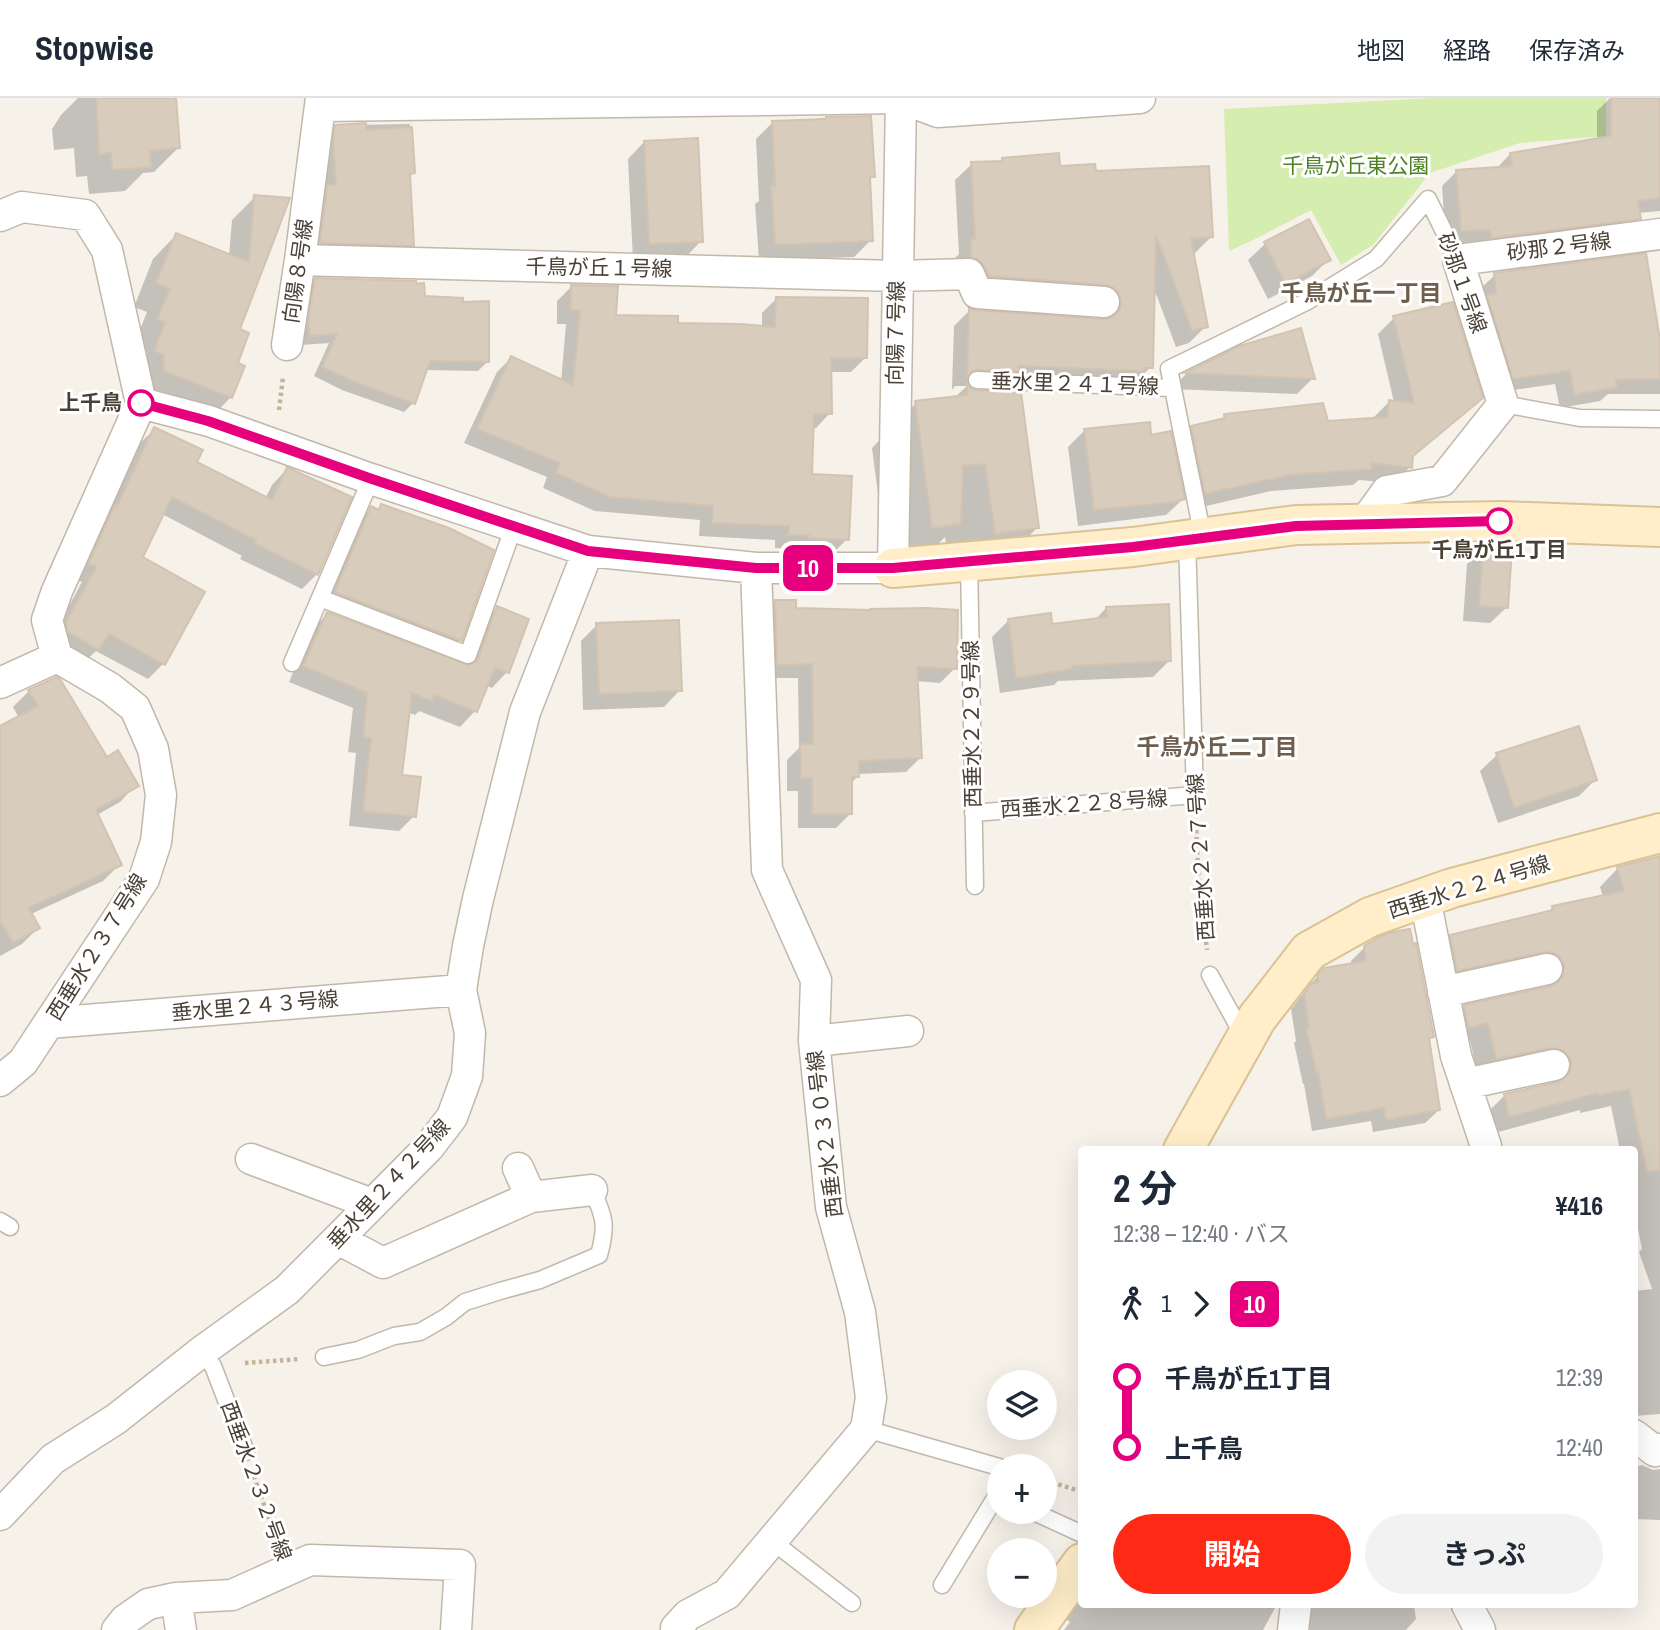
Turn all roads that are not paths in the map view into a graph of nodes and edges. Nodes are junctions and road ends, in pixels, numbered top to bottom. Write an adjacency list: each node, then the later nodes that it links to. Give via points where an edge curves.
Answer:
1 (901, 98): 2 (street, via 938,112); 3 (street); 8 (street, 向陽７号線)
2 (1140, 98)
3 (321, 102): 6 (street, 向陽８号線)
4 (0, 216): 14 (street, via 22,207 85,215 107,250)
5 (1660, 234): 7 (street, 砂那２号線)
6 (300, 260): 8 (street, 千鳥が丘１号線); 10 (street, 向陽８号線)
7 (1458, 260): 11 (lane, 砂那１号線, via 1428,199 1376,259 1308,301); 15 (street, 砂那１号線)
8 (897, 276): 9 (street, 千鳥が丘１号線, via 969,274 977,293); 25 (street, 向陽７号線)
9 (1104, 302)
10 (287, 345)
11 (1169, 369): 13 (lane, 垂水里２４１号線)
12 (977, 380): 13 (lane, 垂水里２４１号線)
13 (1172, 388): 21 (lane, 垂水里２４１号線)
14 (141, 403): 17 (street, via 208,421); 27 (street, via 47,620)
15 (1503, 404): 16 (lane, via 1580,418); 18 (street, via 1442,481 1387,491)
16 (1660, 419)
17 (372, 479): 19 (street); 26 (lane)
18 (1364, 523): 20 (street, via 1502,521); 21 (street)
19 (514, 526): 22 (street); 26 (lane, via 468,655)
20 (1660, 527)
21 (1195, 539): 23 (street); 30 (lane, 西垂水２２７号線)
22 (588, 551): 24 (street); 37 (street, 垂水里２４２号線, via 526,712 478,899)
23 (969, 561): 25 (street); 31 (lane, 西垂水２２９号線)
24 (756, 568): 25 (street); 42 (street, 西垂水２３０号線, via 767,870 816,981)
25 (893, 568)
26 (320, 598): 28 (lane)
27 (57, 657): 29 (street); 39 (street, 西垂水２３７号線, via 135,708 153,749 161,795 156,842 144,879)
28 (292, 663)
29 (0, 683)
30 (1195, 795): 31 (lane, 西垂水２２８号線)
31 (973, 813): 33 (lane, 西垂水２２９号線)
32 (1660, 833): 34 (street, 西垂水２２４号線)
33 (975, 886)
34 (1425, 898): 38 (street); 41 (street, 西垂水２２４号線, via 1370,917 1309,951)
35 (1547, 969): 38 (street)
36 (1210, 975): 41 (lane)
37 (461, 989): 39 (street, 垂水里２４３号線); 52 (street, 垂水里２４２号線, via 470,1033 467,1076 452,1117)
38 (1443, 992): 45 (street)
39 (50, 1023): 44 (street, 西垂水２３７号線, via 23,1062)
40 (908, 1031): 42 (street)
41 (1245, 1039): 46 (street, 西垂水２２４号線)
42 (814, 1041): 56 (street, 西垂水２３０号線, via 831,1207 860,1311 871,1398)
43 (1554, 1065): 45 (street)
44 (0, 1081)
45 (1465, 1084): 47 (street)
46 (1185, 1146)
47 (1486, 1146)
48 (251, 1159): 52 (street)
49 (518, 1168): 51 (street)
50 (592, 1190): 51 (street); 54 (lane, via 606,1233 599,1255 540,1280 466,1302 420,1332)
51 (531, 1197): 53 (street, via 383,1263)
52 (372, 1204): 53 (street, 垂水里２４２号線)
53 (338, 1239): 55 (street, 垂水里２４２号線)
54 (324, 1357)
55 (207, 1359): 59 (lane, 西垂水２３２号線); 62 (street, 垂水里２４２号線, via 53,1459)
56 (866, 1429): 60 (lane); 65 (street)
57 (1638, 1438): 58 (street, via 1656,1451)
58 (1660, 1449)
59 (246, 1452)
60 (987, 1463)
61 (987, 1511): 67 (lane)
62 (0, 1515)
63 (1057, 1523): 64 (lane)
64 (1078, 1532)
65 (772, 1541): 69 (lane); 72 (street, via 727,1594 688,1615)
66 (1078, 1569): 76 (street)
67 (942, 1585)
68 (176, 1598): 73 (street, via 148,1604); 74 (street); 75 (street, 西垂水２３２号線, via 232,1595 310,1560 460,1565)
69 (852, 1603)
70 (1296, 1608): 77 (street)
71 (1468, 1608): 78 (street)
72 (676, 1629)
73 (117, 1630)
74 (181, 1630)
75 (456, 1630)
76 (1034, 1630)
77 (1293, 1630)
78 (1480, 1630)

